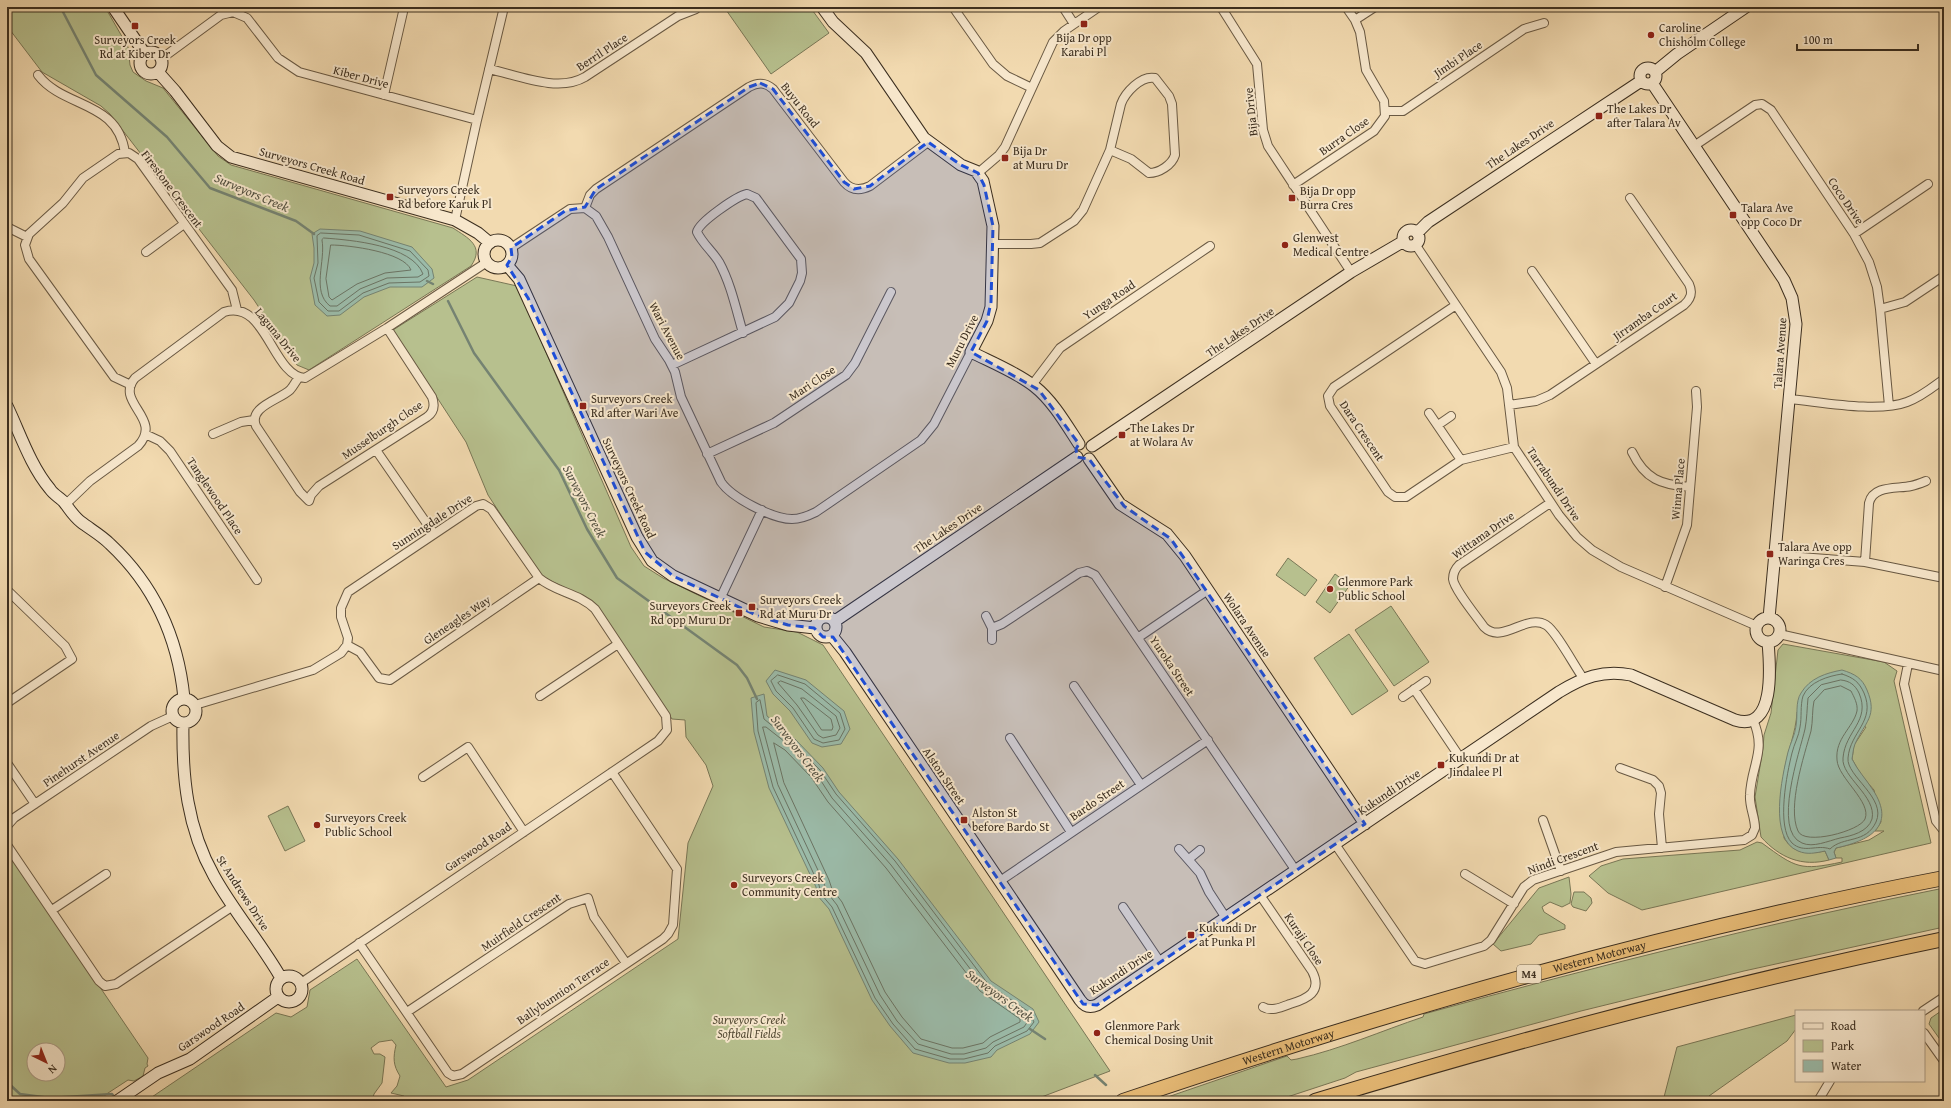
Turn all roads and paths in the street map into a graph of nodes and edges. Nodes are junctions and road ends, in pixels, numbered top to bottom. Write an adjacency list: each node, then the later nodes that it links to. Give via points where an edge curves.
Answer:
1 (113, 7): 17 (street)
2 (403, 7): 24 (street)
3 (504, 7): 19 (street)
4 (822, 7): 27 (street, via 833,22 866,53)
5 (953, 7): 23 (street, via 993,64 1007,76)
6 (1063, 7): 16 (street)
7 (1100, 7): 16 (street)
8 (1221, 7): 33 (street, Bija Drive, via 1257,64 1265,139)
9 (1346, 7): 14 (street)
10 (1375, 7): 14 (street)
11 (1746, 7): 22 (street, The Lakes Drive, via 1677,54)
12 (696, 9): 19 (street, Berril Place, via 678,16 572,83 555,84)
13 (233, 10): 18 (street, Kiber Drive, via 221,15); 24 (street, Kiber Drive, via 249,20 273,52 290,67 308,75)
14 (1355, 20): 25 (street, via 1361,36 1364,66 1383,97)
15 (1544, 23): 25 (street, Jimbi Place, via 1524,29 1403,111)
16 (1074, 24): 23 (street, via 1053,42)
17 (145, 54): 18 (street, via 154,53); 20 (street, via 141,60 142,70 148,74)
18 (161, 59): 20 (street, via 162,66)
19 (489, 69): 26 (street)
20 (158, 72): 36 (street, Surveyors Creek Road, via 218,146 231,157)
21 (38, 75): 30 (street, via 51,88 107,117 121,136)
22 (1649, 79): 28 (street, Talara Avenue); 39 (street, The Lakes Drive, via 1435,217)
23 (1032, 88): 31 (street, via 1002,151)
24 (384, 95): 26 (street, Kiber Drive)
25 (1386, 111): 33 (street, Burra Close, via 1374,131)
26 (478, 120): 36 (street)
27 (928, 142): 31 (street, via 961,165); 35 (street, Buyu Road, via 870,186 854,189 846,184 773,89 764,83 756,84 596,190)
28 (1694, 146): 40 (street, Coco Drive, via 1753,106 1764,105 1770,110); 68 (street, Talara Avenue, via 1790,292 1796,324)
29 (1110, 150): 29 (street, via 1124,97 1144,80 1156,79 1172,104 1173,161 1157,172 1149,173 1131,159); 44 (street, via 1083,210 1074,221 1040,243)
30 (126, 153): 37 (street, Firestone Crescent, via 138,159); 41 (street, Firestone Crescent, via 115,155 83,178 63,203)
31 (978, 173): 44 (street, Muru Drive, via 983,181 991,212)
32 (1928, 184): 40 (street)
33 (1293, 186): 52 (street, Bija Drive)
34 (1630, 198): 61 (street, Jirramba Court, via 1689,284 1691,296 1684,305)
35 (584, 208): 47 (street, via 565,211); 62 (street, Wari Avenue, via 596,216 604,228 655,339)
36 (455, 220): 43 (street, Surveyors Creek Road)
37 (184, 224): 48 (street); 57 (street, Firestone Crescent, via 232,290)
38 (7, 227): 41 (street)
39 (1417, 233): 42 (street, via 1413,230 1406,232); 45 (street, via 1419,239)
40 (1854, 234): 56 (street, Coco Drive, via 1872,270)
41 (27, 237): 66 (street, via 26,249 29,259 114,377)
42 (1404, 241): 45 (street, via 1409,245); 52 (street, The Lakes Drive)
43 (490, 243): 47 (street, via 501,240); 49 (street, via 485,250)
44 (992, 244): 60 (street, Muru Drive, via 990,312)
45 (1415, 244): 55 (street, Tarrabundi Drive)
46 (1210, 246): 65 (street, Yunga Road, via 1060,348)
47 (511, 248): 50 (street, via 512,257)
48 (146, 252)
49 (488, 262): 50 (street, via 495,267); 58 (street, Laguna Drive)
50 (507, 265): 101 (street, Surveyors Creek Road, via 519,278 645,552 652,561 672,576)
51 (1532, 271): 61 (street)
52 (1352, 272): 79 (street, The Lakes Drive)
53 (1944, 276): 56 (street, via 1905,302)
54 (891, 292): 83 (street, Mari Close, via 856,364 846,375 774,423)
55 (1456, 305): 69 (street, Tarrabundi Drive, via 1501,372 1507,388); 86 (street, Dara Crescent, via 1334,387 1328,399 1330,406 1392,496 1406,496)
56 (1880, 309): 70 (street, Coco Drive)
57 (237, 310): 63 (street, Laguna Drive, via 244,312 253,320 289,369); 66 (street, Laguna Drive, via 224,312 218,316 138,375)
58 (387, 328): 63 (street, Laguna Drive, via 310,376); 81 (street, Musselburgh Close, via 432,397 434,405 429,415)
59 (743, 333): 59 (street, via 771,320 783,310 802,273 798,255 756,198 747,194 740,196 704,221 697,232 724,273 735,300); 62 (street)
60 (971, 352): 65 (street); 91 (street, Muru Drive, via 934,424 917,444 811,515 788,519)
61 (1596, 364): 69 (street, Jirramba Court, via 1546,397)
62 (672, 365): 83 (street, Wari Avenue, via 681,396)
63 (299, 377): 74 (street, via 290,390 258,411)
64 (1944, 379): 70 (street, via 1914,399)
65 (1032, 384): 78 (street, via 1051,403)
66 (130, 385): 76 (street, via 130,395 145,423)
67 (1696, 390): 88 (street, Winna Place, via 1697,407)
68 (1790, 399): 70 (street); 93 (street, Talara Avenue)
69 (1509, 405): 80 (street, Tarrabundi Drive)
70 (1889, 406)
71 (8, 410): 90 (street, via 42,478 51,491)
72 (1429, 413): 75 (street)
73 (1451, 416): 75 (street)
74 (254, 420): 77 (street, via 241,422); 81 (street, Musselburgh Close, via 309,501 319,486)
75 (1438, 426): 86 (street)
76 (145, 434): 90 (street, via 138,446 90,481); 97 (street, Tanglewood Place, via 160,441 170,451)
77 (213, 434)
78 (1080, 444): 79 (street, via 1085,442); 84 (street, via 1076,448)
79 (1092, 446): 85 (street, via 1093,455)
80 (1514, 447): 86 (street, Dara Crescent); 89 (street, Tarrabundi Drive)
81 (376, 450): 92 (street)
82 (1632, 452): 88 (street, via 1638,466 1647,475 1672,485)
83 (707, 454): 91 (street, Wari Avenue, via 725,488)
84 (1077, 457): 85 (street); 104 (street, The Lakes Drive)
85 (1089, 459): 100 (street, Wolara Avenue, via 1120,504 1172,539)
86 (1461, 460)
87 (1926, 481): 94 (street, via 1912,486 1880,490 1872,496 1869,503)
88 (1690, 487): 98 (street, Winna Place, via 1687,525)
89 (1550, 503): 98 (street, Tarrabundi Drive, via 1573,532 1592,550 1621,567); 117 (street, Wittama Drive, via 1459,565 1453,579 1489,631 1499,632 1536,622 1547,626)
90 (66, 504): 123 (street, via 79,521 118,552 152,596 174,645)
91 (762, 510): 101 (street)
92 (434, 534): 95 (street, Sunningdale Drive, via 476,506 486,504); 114 (street, Sunningdale Drive, via 354,588 345,597 340,614 348,635)
93 (1775, 555): 94 (street); 103 (street, Talara Avenue)
94 (1865, 562): 96 (street)
95 (539, 578): 113 (street, Sunningdale Drive, via 589,603); 114 (street, Gleneagles Way, via 388,682 379,678 362,654)
96 (1944, 578)
97 (257, 580)
98 (1665, 587): 105 (street, Tarrabundi Drive)
99 (7, 590): 124 (street, via 65,646 72,659)
100 (1208, 590): 110 (street); 140 (street, Wolara Avenue)
101 (721, 597): 106 (street, Surveyors Creek Road, via 758,616 788,625)
102 (986, 616): 107 (street)
103 (1769, 618): 105 (street, via 1762,620); 108 (street, via 1778,624)
104 (835, 621): 106 (street, via 829,617 822,617); 109 (street, via 837,627)
105 (1757, 626): 112 (street, via 1758,637)
106 (815, 628): 109 (street, via 820,636)
107 (992, 628): 110 (street, Yuroka Street, via 1079,573 1087,571 1098,577); 111 (street)
108 (1779, 634): 112 (street, via 1775,640); 115 (street)
109 (832, 636): 156 (street, Alston Street)
110 (1139, 637): 131 (street, Yuroka Street)
111 (992, 640)
112 (1768, 642): 127 (street, via 1770,673 1767,701 1763,711)
113 (618, 644): 121 (street); 129 (street, Sunningdale Drive, via 665,713 668,720)
114 (347, 645): 125 (street, via 341,653 317,669)
115 (1908, 664): 116 (street); 142 (street, via 1904,684 1936,821)
116 (1944, 671)
117 (1583, 678): 127 (street, Kukundi Drive, via 1604,673 1631,675 1735,720); 132 (street, Kukundi Drive)
118 (1426, 681): 120 (street)
119 (1074, 686): 137 (street)
120 (1414, 689): 122 (street); 132 (street)
121 (540, 696)
122 (1403, 697)
123 (184, 698): 125 (street); 126 (street, via 174,703 171,709)
124 (7, 703)
125 (195, 705): 128 (street, via 195,716)
126 (173, 716): 128 (street, via 175,720); 138 (street, Pinehurst Avenue, via 151,726)
127 (1753, 720): 147 (street, Nindi Crescent, via 1760,744 1750,795 1755,824 1752,835 1744,840)
128 (183, 723): 159 (street, St Andrews Drive, via 184,776 192,822 205,860)
129 (666, 730): 135 (street, Garswood Road, via 658,741)
130 (1010, 738): 144 (street)
131 (1208, 740): 137 (street, Bardo Street); 152 (street, Yuroka Street)
132 (1461, 759): 140 (street, Kukundi Drive)
133 (7, 763): 138 (street)
134 (1620, 768): 147 (street, via 1653,780 1660,787)
135 (612, 772): 143 (street, Garswood Road); 166 (street, Ballybunnion Terrace, via 673,860 678,873 674,921 670,932)
136 (423, 777): 143 (street, via 468,747)
137 (1141, 785): 144 (street, Bardo Street)
138 (35, 804): 141 (street, Pinehurst Avenue)
139 (1543, 820): 151 (street)
140 (1366, 824): 145 (street, Kukundi Drive)
141 (7, 826)
142 (1944, 831)
143 (524, 832): 164 (street, Garswood Road)
144 (1071, 832): 156 (street, Bardo Street)
145 (1335, 844): 152 (street, Kukundi Drive); 158 (street, Nindi Crescent, via 1413,959 1419,963 1425,964 1484,946 1491,940)
146 (7, 845): 161 (street)
147 (1662, 848): 151 (street, Nindi Crescent, via 1614,852)
148 (1179, 849): 150 (street)
149 (1200, 850): 150 (street)
150 (1189, 859): 162 (street)
151 (1561, 870): 158 (street, Nindi Crescent, via 1530,882)
152 (1296, 871): 157 (street, Kukundi Drive)
153 (106, 874): 161 (street)
154 (1465, 874): 158 (street)
155 (1944, 878): 179 (highway, Western Motorway / M4, via 1711,928 1545,970 1328,1033)
156 (1000, 881): 171 (street, Alston Street, via 1080,1000)
157 (1260, 895): 162 (street, Kukundi Drive); 172 (street, Kuraji Close, via 1312,971 1315,983 1312,993 1303,1000 1276,1009)
158 (1514, 904)
159 (233, 906): 161 (street, via 116,984 108,986 99,981); 167 (street, St Andrews Drive)
160 (1123, 907): 165 (street)
161 (52, 910)
162 (1226, 918): 165 (street, Kukundi Drive)
163 (1944, 939): 180 (highway, via 1799,970 1634,1010 1468,1055)
164 (359, 943): 168 (street, Garswood Road); 174 (street, Ballybunnion Terrace)
165 (1160, 962): 171 (street, Kukundi Drive, via 1097,1005)
166 (626, 963): 174 (street, Ballybunnion Terrace, via 456,1076 448,1073); 174 (street, Muirfield Crescent, via 594,917 588,898 569,904)
167 (281, 978): 168 (street, via 290,976); 169 (street, via 275,990)
168 (301, 983): 169 (street, via 302,992 297,1000 288,1002)
169 (278, 997): 178 (street, Garswood Road, via 190,1059 158,1073)
170 (1944, 997): 173 (street)
171 (1090, 1007)
172 (1263, 1007)
173 (1924, 1010)
174 (407, 1012)
175 (1925, 1034): 176 (street)
176 (1944, 1061)
177 (1829, 1082): 181 (street)
178 (116, 1101)
179 (1123, 1101)
180 (1315, 1101)
181 (1818, 1101)

